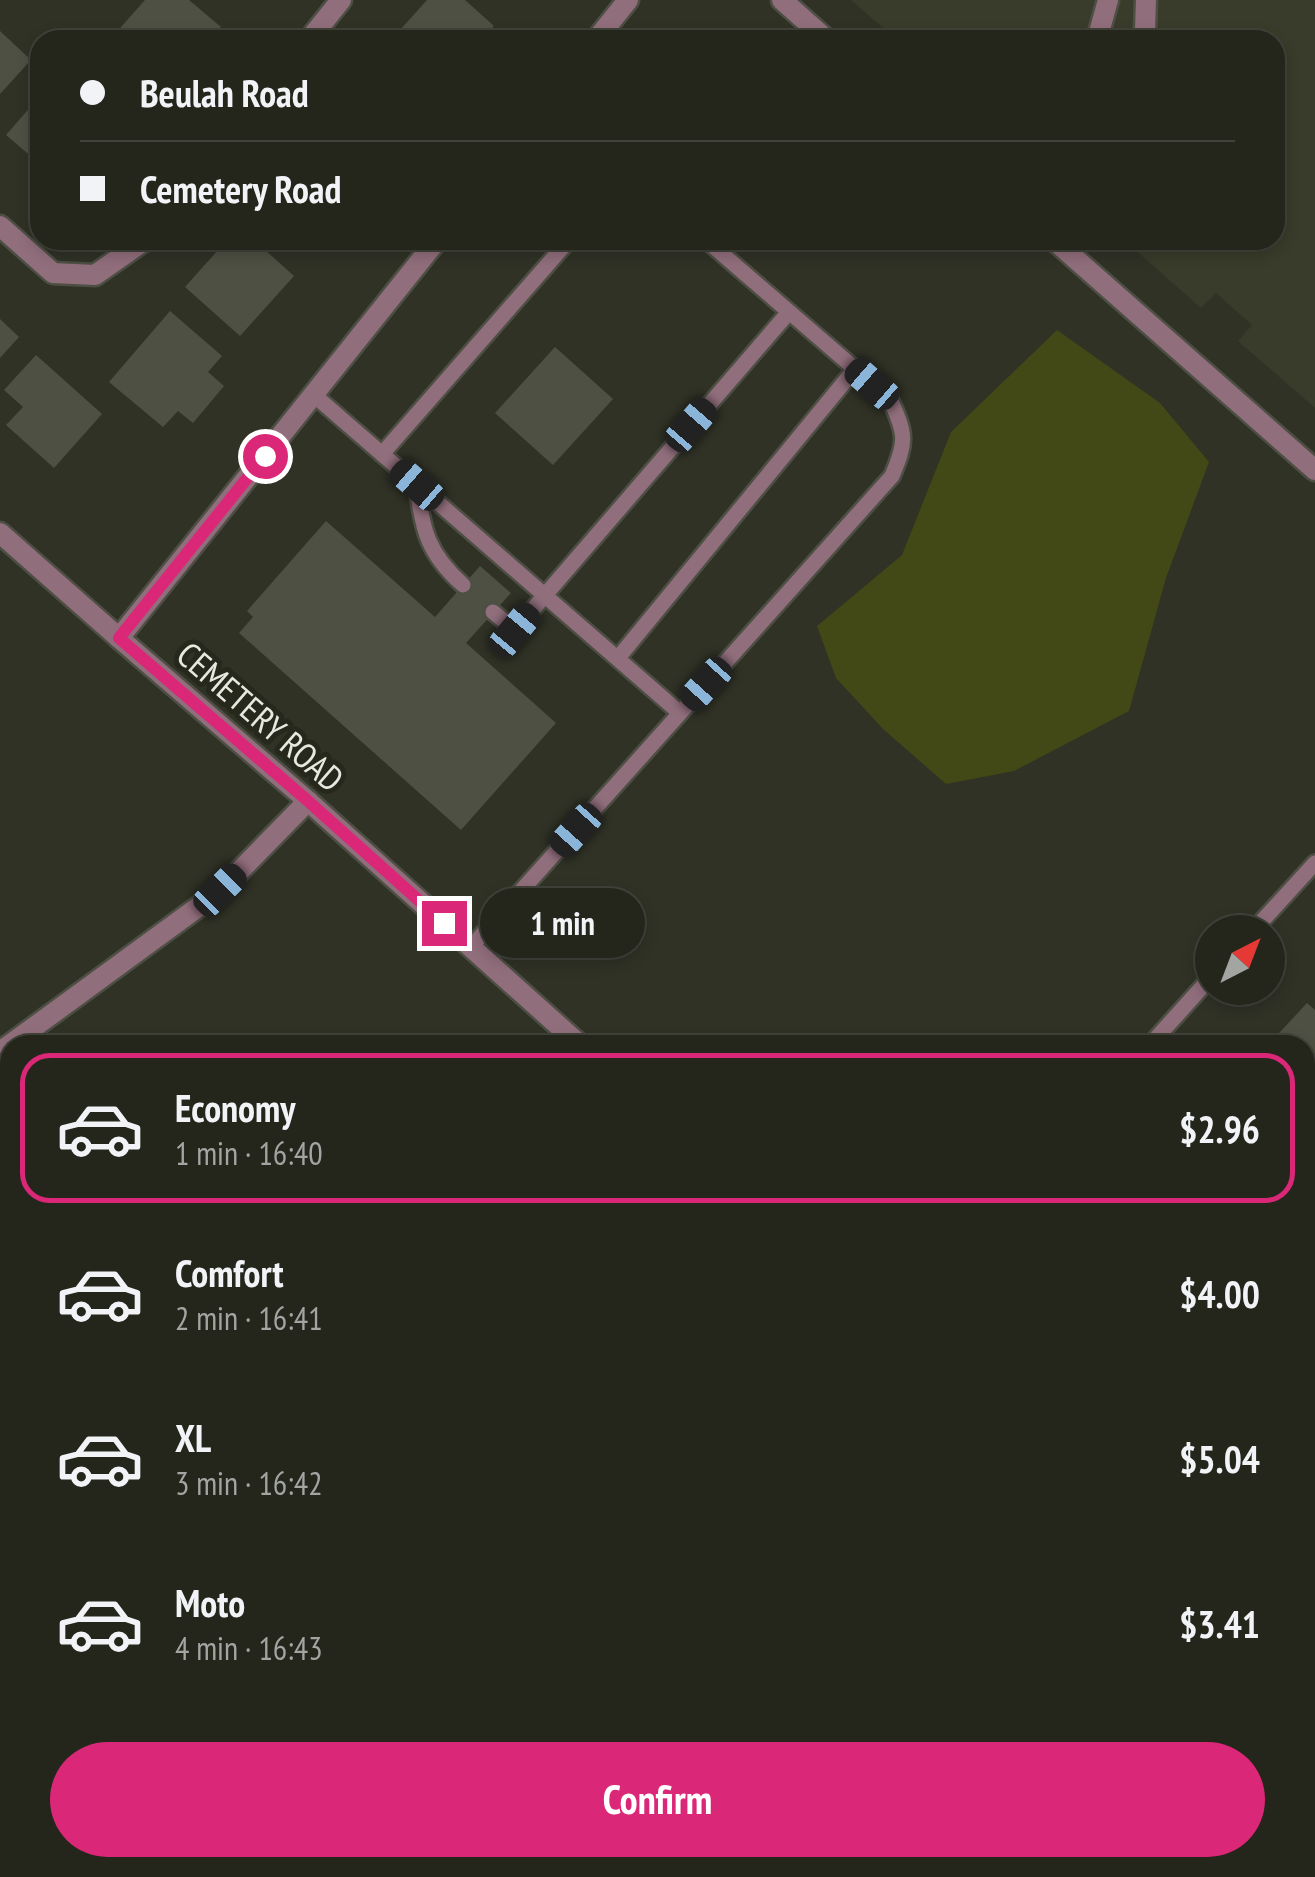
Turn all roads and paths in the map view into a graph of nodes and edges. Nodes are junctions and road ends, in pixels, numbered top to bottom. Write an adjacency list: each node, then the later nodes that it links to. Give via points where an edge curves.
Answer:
1 (342, 0): 6 (street)
2 (628, 0): 7 (street)
3 (782, 0): 8 (street)
4 (1108, 0): 9 (street)
5 (1146, 0): 10 (street)
6 (317, 30)
7 (604, 30)
8 (816, 30)
9 (1099, 30)
10 (1145, 30)
11 (0, 226): 12 (street, via 53,273 95,275)
12 (131, 250)
13 (429, 250): 19 (street)
14 (559, 250): 20 (lane)
15 (717, 250): 17 (lane)
16 (1065, 250): 21 (street)
17 (788, 312): 18 (lane); 25 (lane)
18 (854, 369): 28 (lane); 29 (lane, via 890,399 901,424 902,450 892,476)
19 (314, 394): 20 (lane); 27 (street)
20 (382, 454): 22 (lane)
21 (1315, 470)
22 (417, 485): 24 (lane, via 422,522 440,566); 25 (lane)
23 (0, 534): 27 (street, CEMETERY ROAD)
24 (463, 586)
25 (544, 596): 26 (lane, via 515,630); 28 (lane)
26 (493, 612)
27 (119, 638): 30 (street, CEMETERY ROAD)
28 (618, 658): 29 (lane)
29 (680, 714): 33 (lane)
30 (308, 801): 33 (street, CEMETERY ROAD); 35 (street, via 220,890)
31 (1315, 863): 32 (lane)
32 (1268, 915)
33 (471, 948): 36 (street, CEMETERY ROAD)
34 (1195, 995): 37 (lane)
35 (23, 1035)
36 (569, 1035)
37 (1159, 1035)

